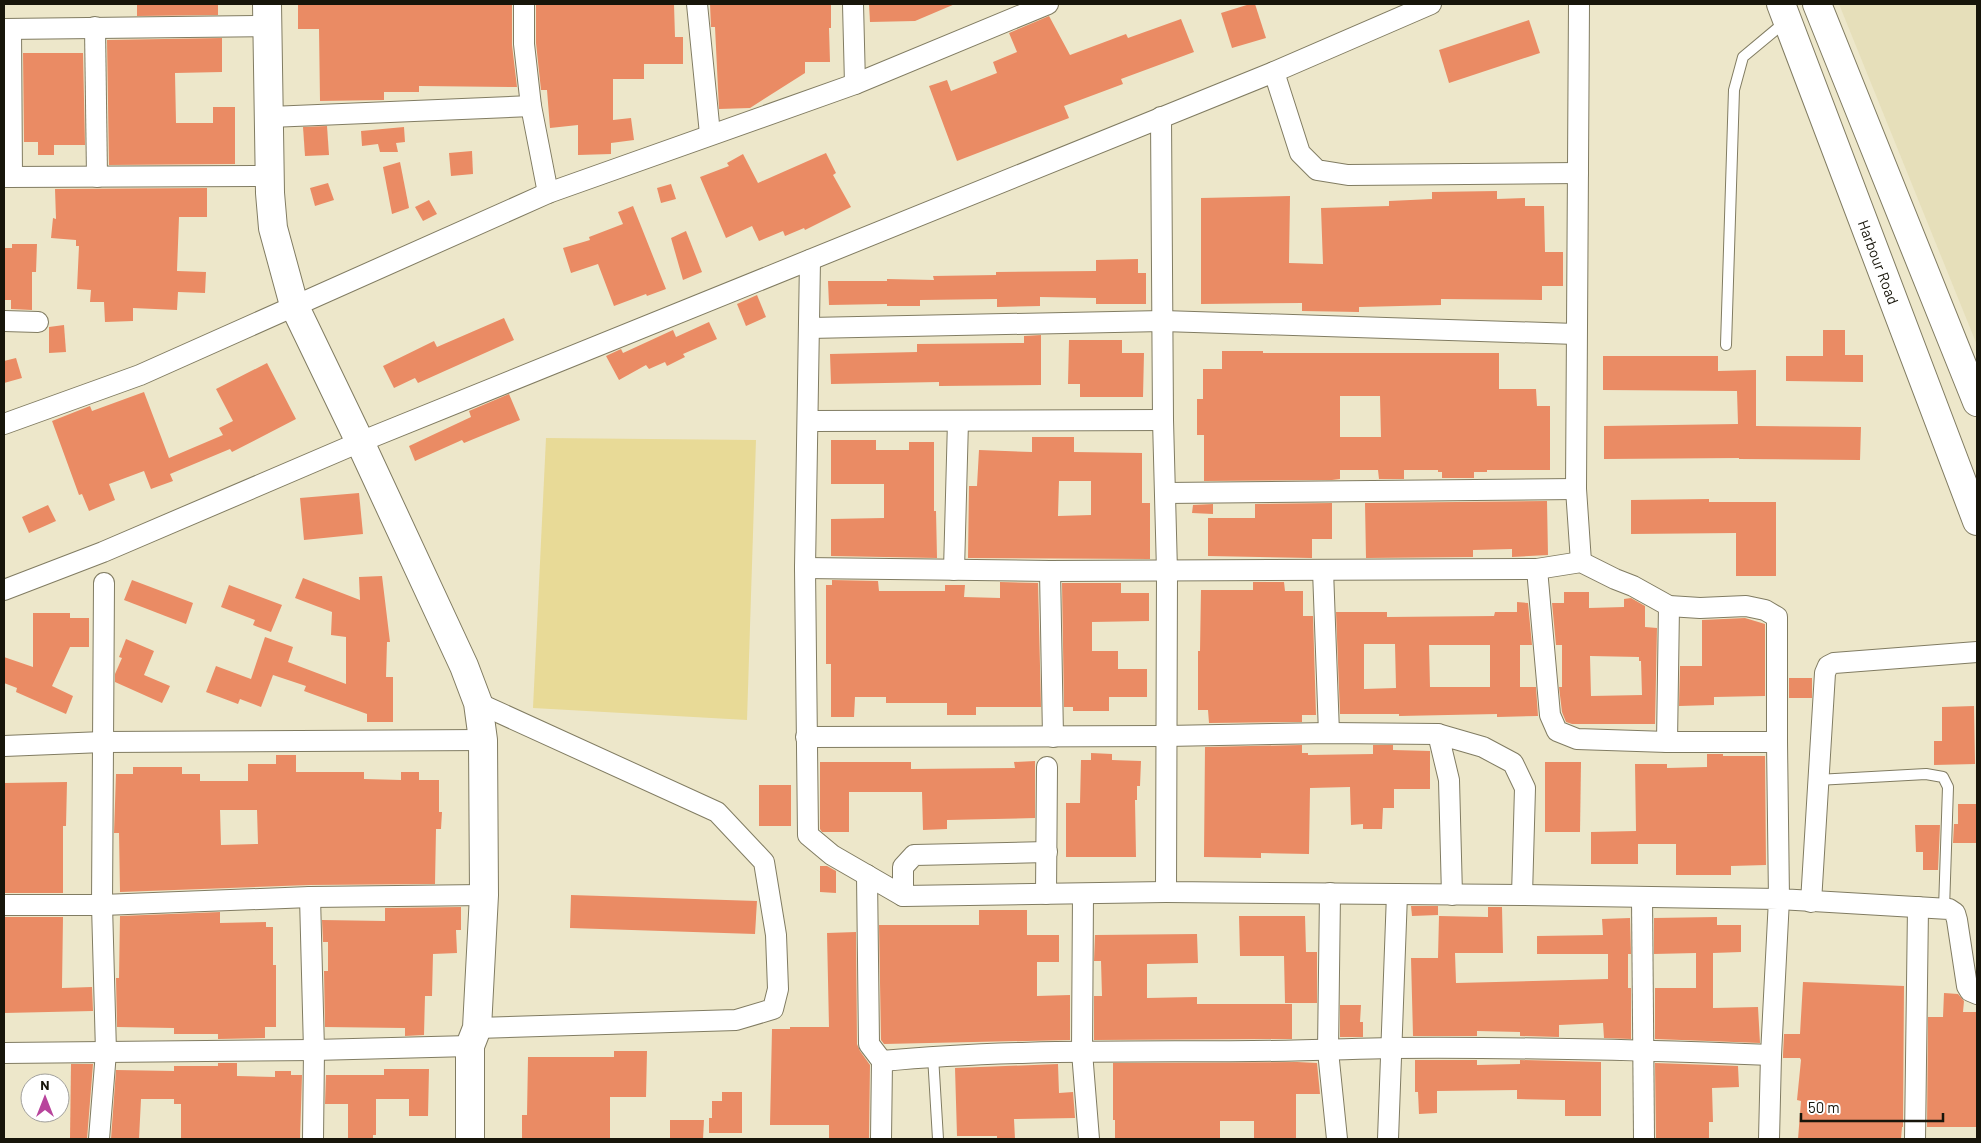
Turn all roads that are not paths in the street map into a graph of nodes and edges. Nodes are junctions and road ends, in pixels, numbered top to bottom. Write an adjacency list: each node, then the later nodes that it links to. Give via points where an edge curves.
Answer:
1 (524, 4): 14 (street, via 524,44)
2 (697, 4): 17 (street)
3 (853, 4): 13 (street)
4 (1048, 4): 13 (street)
5 (1431, 4): 12 (street)
6 (1578, 4): 18 (street)
7 (1818, 4): 31 (main road)
8 (1784, 12): 30 (lane, via 1743,57 1734,90); 39 (main road, Harbour Road)
9 (267, 15): 10 (street); 15 (main road)
10 (95, 26): 11 (street); 21 (street)
11 (7, 29): 20 (street)
12 (1274, 72): 16 (street); 18 (street, via 1300,153 1317,170 1348,175)
13 (854, 84): 17 (street)
14 (531, 106): 15 (street); 22 (street)
15 (270, 117): 19 (main road)
16 (1162, 117): 23 (street); 26 (street)
17 (710, 134): 22 (street)
18 (1578, 173): 29 (street)
19 (270, 176): 21 (street); 24 (main road, via 273,228)
20 (8, 177): 21 (street)
21 (97, 177)
22 (548, 193): 24 (street)
23 (810, 260): 28 (street); 36 (street)
24 (294, 305): 35 (street, via 140,375); 36 (main road)
25 (4, 321): 27 (street)
26 (1163, 321): 28 (street); 29 (street); 34 (street)
27 (38, 322)
28 (809, 328): 32 (street)
29 (1576, 334): 37 (street)
30 (1726, 345)
31 (1977, 402)
32 (808, 420): 33 (street); 41 (street)
33 (958, 420): 34 (street); 43 (street)
34 (1163, 420): 38 (street)
35 (4, 424)
36 (360, 442): 48 (street, via 103,552); 51 (main road)
37 (1576, 489): 38 (street); 40 (street)
38 (1165, 493): 46 (street)
39 (1977, 521)
40 (1581, 562): 42 (street); 49 (street)
41 (805, 568): 43 (street); 55 (street)
42 (1537, 569): 44 (street); 59 (street, via 1550,715 1557,731 1577,738)
43 (954, 570): 45 (street)
44 (1323, 570): 46 (street); 52 (street)
45 (1050, 571): 46 (street); 56 (street)
46 (1167, 571): 54 (street)
47 (104, 583): 58 (street)
48 (4, 590)
49 (1669, 606): 59 (street); 60 (street, via 1746,606 1778,617)
50 (1977, 652): 63 (street, via 1828,666)
51 (478, 703): 57 (main road); 84 (street, via 717,812 764,862 776,935 778,989 773,1009 736,1020)
52 (1329, 732): 53 (street); 54 (street)
53 (1438, 734): 72 (street, via 1449,780); 73 (street, via 1483,747 1513,764 1525,788)
54 (1166, 736): 56 (street); 66 (street)
55 (806, 737): 56 (street); 65 (street, via 808,835)
56 (1053, 737)
57 (483, 740): 58 (street); 71 (main road)
58 (103, 742): 61 (street); 80 (street)
59 (1667, 742): 60 (street)
60 (1776, 742): 77 (street)
61 (4, 746)
62 (1047, 767): 64 (street)
63 (1817, 780): 78 (street); 82 (lane, via 1926,774 1943,777 1948,787)
64 (1047, 852): 68 (street); 74 (street, via 914,856 904,867)
65 (867, 875): 74 (street); 94 (street, via 869,1044)
66 (1166, 892): 67 (street); 69 (street)
67 (1330, 893): 70 (street); 88 (street)
68 (1046, 894): 69 (street); 74 (street)
69 (1082, 894): 91 (street)
70 (1397, 894): 72 (street); 85 (street)
71 (484, 895): 75 (street); 84 (main road)
72 (1452, 895): 73 (street)
73 (1522, 895): 76 (street)
74 (903, 896)
75 (310, 897): 80 (street); 86 (street)
76 (1642, 897): 77 (street); 87 (street)
77 (1779, 899): 78 (street); 92 (street)
78 (1811, 902): 81 (street)
79 (4, 905): 80 (street)
80 (102, 905): 90 (street)
81 (1918, 907): 82 (street); 105 (street)
82 (1944, 909): 83 (street, via 1955,913 1967,986)
83 (1977, 994)
84 (474, 1037): 86 (street); 97 (main road)
85 (1390, 1048): 87 (street); 88 (street); 102 (street)
86 (314, 1050): 90 (street); 96 (street)
87 (1643, 1050): 92 (street); 103 (street)
88 (1328, 1051): 91 (street); 101 (street)
89 (4, 1052): 90 (street)
90 (106, 1052): 95 (street)
91 (1082, 1052): 93 (street); 100 (street)
92 (1771, 1055): 104 (street)
93 (933, 1056): 94 (street); 99 (lane)
94 (882, 1061): 98 (street)
95 (99, 1139)
96 (313, 1139)
97 (470, 1139)
98 (881, 1139)
99 (938, 1139)
100 (1088, 1139)
101 (1337, 1139)
102 (1388, 1139)
103 (1644, 1139)
104 (1769, 1139)
105 (1915, 1139)

